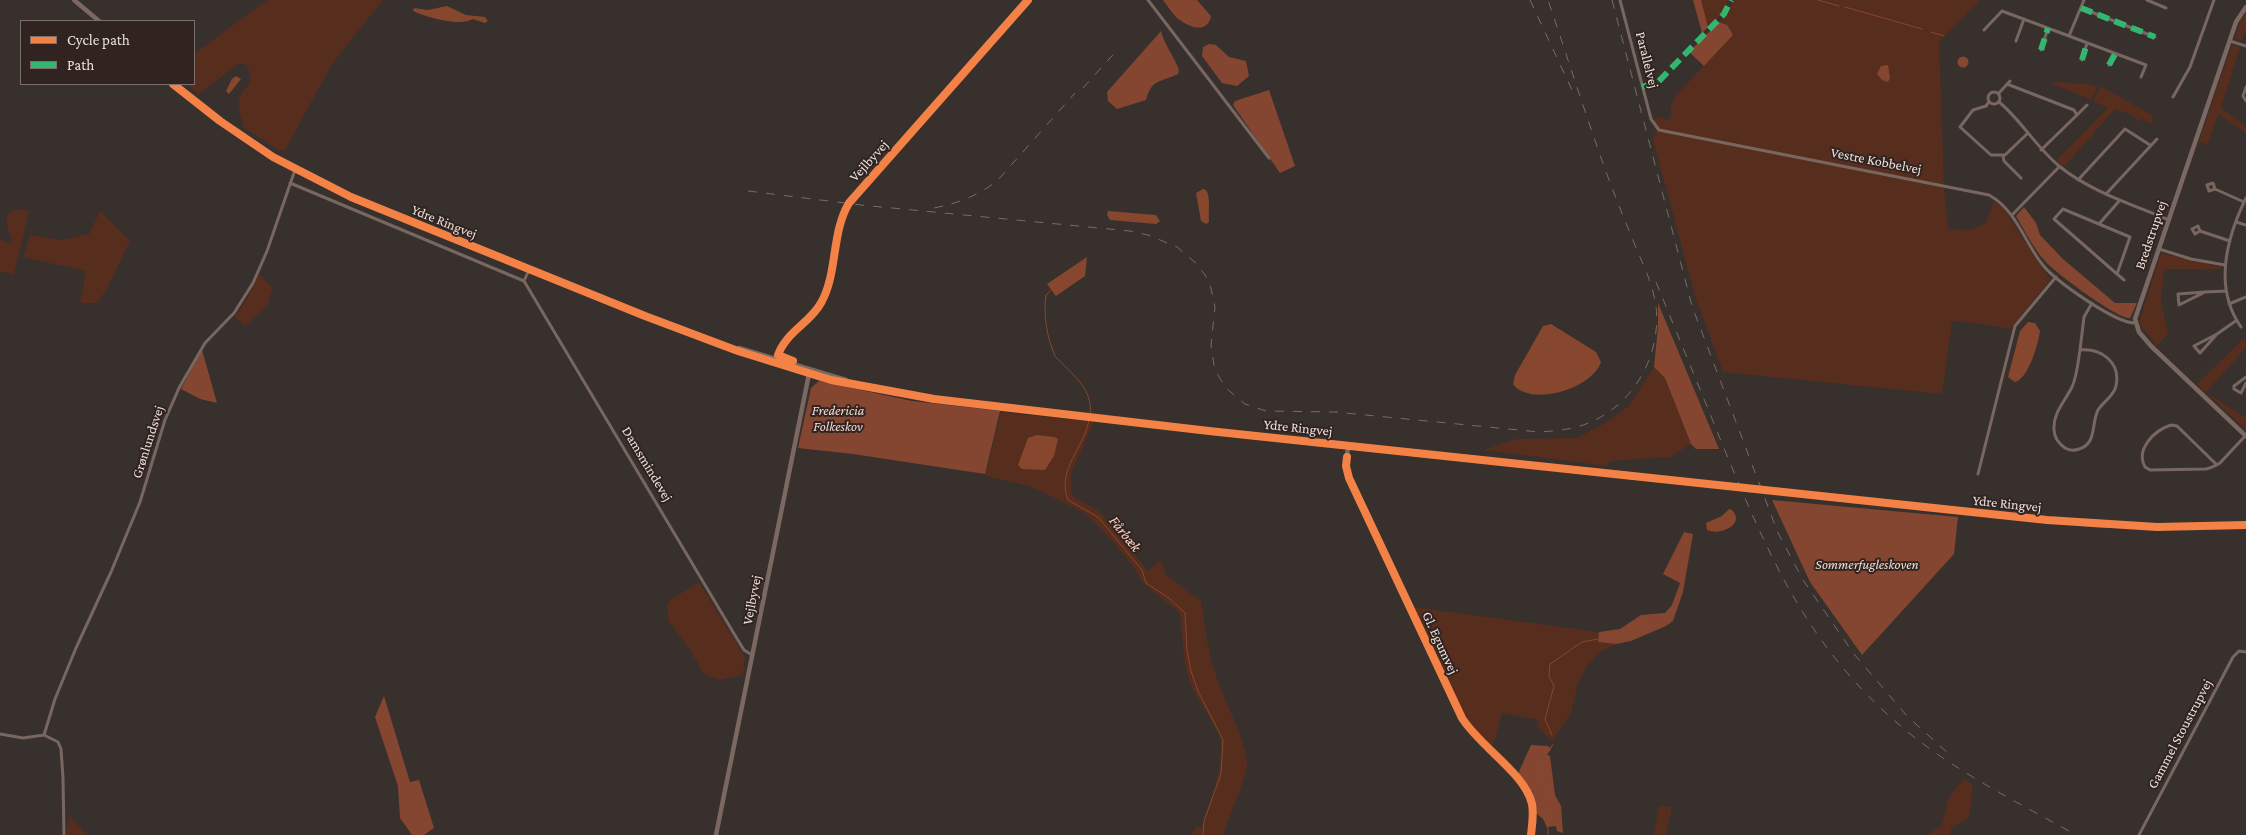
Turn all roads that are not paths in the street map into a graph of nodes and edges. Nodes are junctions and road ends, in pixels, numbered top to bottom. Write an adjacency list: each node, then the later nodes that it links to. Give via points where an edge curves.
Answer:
1 (74, 0): 12 (street)
2 (1028, 0): 76 (street, Vejlbyvej, via 852,199 841,219 822,303 787,339)
3 (1148, 0): 41 (street)
4 (1620, 0): 35 (street, Parallelvej)
5 (2084, 0): 9 (street)
6 (2146, 0): 10 (street)
7 (2214, 0): 29 (street, via 2190,67)
8 (2246, 7): 17 (street, Bredstrupvej, via 2237,18)
9 (2081, 8): 15 (street); 16 (street)
10 (2166, 8)
11 (2024, 19): 13 (street); 14 (street, via 2002,11); 18 (street)
12 (98, 20)
13 (2048, 28): 15 (street); 21 (street)
14 (1984, 30)
15 (2070, 36): 19 (street)
16 (2155, 37)
17 (2229, 40): 20 (street); 52 (street, Bredstrupvej)
18 (2016, 41)
19 (2087, 43): 22 (street); 23 (street)
20 (2246, 46)
21 (2041, 50)
22 (2115, 54): 24 (street); 25 (street, via 2146,66)
23 (2082, 60)
24 (2109, 65)
25 (2141, 77)
26 (174, 85): 43 (street, Ydre Ringvej, via 234,131)
27 (2246, 87): 32 (street, via 2243,96)
28 (1999, 93): 30 (street, via 1990,93); 31 (street); 34 (street, via 2009,83)
29 (2173, 97)
30 (1990, 102): 31 (street); 40 (street, via 1972,110 1960,127 1991,155)
31 (1999, 102): 36 (street)
32 (2246, 102)
33 (2087, 105): 34 (street)
34 (2078, 114): 39 (street)
35 (1654, 126): 51 (street, Vestre Kobbelvej, via 1675,135 1977,191 1997,200)
36 (2027, 134): 39 (street); 40 (street)
37 (2156, 138): 38 (street)
38 (2150, 145): 45 (street, via 2125,129); 48 (street)
39 (2042, 150): 42 (street)
40 (2002, 156): 44 (street)
41 (1269, 158)
42 (2059, 167): 45 (street); 51 (street)
43 (295, 170): 46 (street, Grønlundsvej); 60 (street, Ydre Ringvej, via 376,208)
44 (2021, 178)
45 (2078, 180): 48 (street)
46 (290, 183): 64 (street); 90 (street, Grønlundsvej, via 254,283 234,313 205,343 164,420 140,502 55,699)
47 (2215, 189): 50 (street)
48 (2106, 194): 49 (street)
49 (2120, 200): 52 (street); 54 (street)
50 (2245, 200): 53 (street)
51 (2012, 216): 62 (street, Vestre Kobbelvej, via 2041,264)
52 (2169, 220): 58 (street, Bredstrupvej)
53 (2236, 222): 55 (street); 57 (street)
54 (2099, 224): 61 (street, via 2130,236); 61 (street, via 2063,209 2054,219)
55 (2246, 226)
56 (2200, 231): 57 (street)
57 (2230, 241): 59 (street)
58 (2158, 249): 59 (street); 72 (street, Bredstrupvej)
59 (2225, 265): 65 (street)
60 (529, 270): 64 (street); 76 (street, Ydre Ringvej, via 725,345)
61 (2117, 274): 63 (street)
62 (2056, 277): 69 (street, Vestre Kobbelvej); 83 (street, via 2012,333)
63 (2124, 280)
64 (524, 281): 88 (street, Damsmindevej, via 736,637 744,650)
65 (2226, 291): 66 (street); 70 (street)
66 (2205, 292): 66 (street, via 2188,301 2180,305 2178,294)
67 (2246, 292): 68 (street)
68 (2246, 297): 70 (street)
69 (2092, 303): 72 (street, Vestre Kobbelvej, via 2122,320); 75 (street, via 2084,317)
70 (2229, 304): 71 (street)
71 (2237, 320): 73 (street); 74 (street)
72 (2135, 323): 80 (street, via 2151,346)
73 (2242, 327)
74 (2218, 334): 74 (street, via 2200,353 2194,346)
75 (2080, 350): 75 (street, via 2076,378 2058,410 2054,429 2060,445 2068,450 2084,448 2091,441 2099,410 2116,387 2117,372 2111,360 2102,353)
76 (776, 361): 77 (street, Ydre Ringvej)
77 (809, 372): 81 (street, Ydre Ringvej, via 860,385 948,400); 88 (street, Vejlbyvej)
78 (2246, 377): 79 (street, via 2234,389 2241,393)
79 (2246, 383)
80 (2246, 435): 82 (street)
81 (1348, 446): 84 (street, Ydre Ringvej); 93 (street, Gl. Egumvej, via 1346,466 1349,478 1462,718 1475,737 1512,772 1528,794 1533,812)
82 (2217, 465): 82 (street, via 2174,425 2151,437 2142,458 2150,470 2206,470)
83 (1978, 474)
84 (1735, 487)
85 (1767, 490): 86 (street, Ydre Ringvej, via 2095,524 2170,527)
86 (2246, 525)
87 (2246, 652): 94 (street, Gammel Stoustrupvej, via 2239,651 2233,657)
88 (752, 655): 92 (street, Vejlbyvej)
89 (0, 734): 90 (street, via 23,738)
90 (44, 735): 91 (street, via 56,740 61,749)
91 (64, 835)
92 (716, 835)
93 (1531, 835)
94 (2139, 835)

